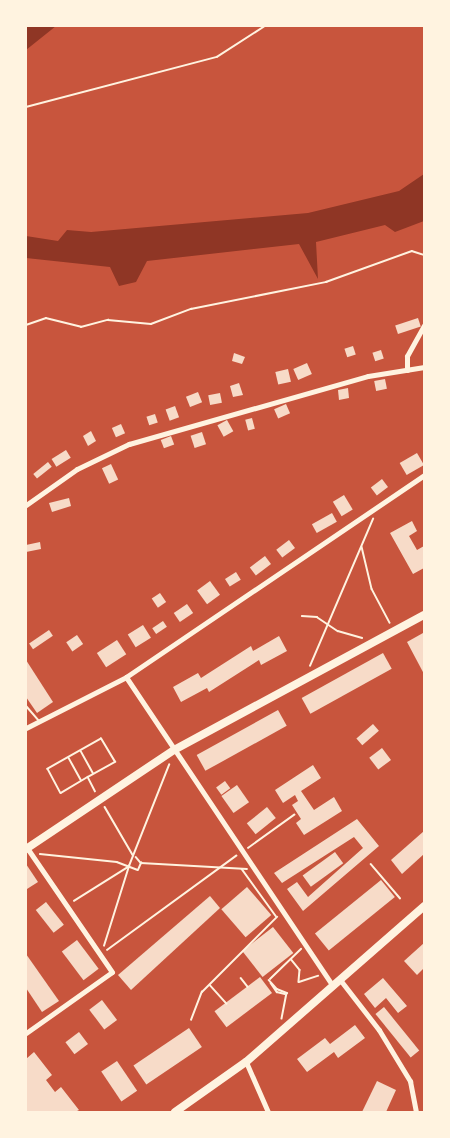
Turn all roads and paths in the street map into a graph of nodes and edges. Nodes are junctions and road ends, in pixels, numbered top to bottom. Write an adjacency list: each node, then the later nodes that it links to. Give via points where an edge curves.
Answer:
1 (265, 26): 2 (path, via 217,57)
2 (26, 107)
3 (424, 255): 4 (path, via 412,251 326,282 191,309 151,324 108,320 81,327 46,318)
4 (26, 325)
5 (424, 325): 7 (street, via 407,356)
6 (424, 367): 7 (street)
7 (407, 370): 9 (street, via 368,376 129,444 77,469)
8 (424, 475): 10 (street)
9 (26, 505)
10 (378, 507): 11 (path); 18 (street)
11 (361, 546): 14 (path, via 372,589); 15 (path)
12 (424, 615): 23 (main road)
13 (302, 616): 15 (path, via 317,617)
14 (390, 624)
15 (325, 625): 16 (path); 17 (path)
16 (363, 638)
17 (310, 667)
18 (126, 677): 20 (street); 23 (street)
19 (26, 706): 20 (lane)
20 (39, 721): 21 (street)
21 (26, 728)
22 (81, 750): 24 (path); 26 (path); 26 (path, via 101,739 115,762)
23 (174, 750): 32 (main road); 33 (street)
24 (69, 757): 28 (path); 28 (path, via 48,769 62,793)
25 (171, 760): 34 (path)
26 (94, 774): 27 (path)
27 (88, 777): 28 (path); 29 (path)
28 (82, 781)
29 (95, 791)
30 (104, 805): 34 (path)
31 (294, 816): 33 (path)
32 (27, 850): 37 (path); 42 (street)
33 (242, 852): 38 (path); 40 (street)
34 (134, 856): 35 (path, via 143,860); 37 (path)
35 (141, 863): 37 (path, via 138,870); 38 (path)
36 (371, 864): 41 (path)
37 (129, 866): 42 (path); 47 (path)
38 (220, 868): 39 (path); 47 (path)
39 (241, 869): 40 (path); 45 (path)
40 (254, 869): 44 (street)
41 (400, 898)
42 (66, 906): 47 (street)
43 (424, 906): 52 (main road)
44 (282, 911): 45 (path); 46 (street)
45 (277, 916): 53 (path)
46 (305, 946): 48 (path); 49 (street)
47 (100, 955): 59 (street, via 112,972)
48 (291, 959): 49 (path, via 300,970 299,982); 51 (path)
49 (325, 974): 55 (street)
50 (241, 978): 54 (path)
51 (269, 980): 56 (path, via 277,992); 60 (path, via 287,993)
52 (341, 981): 55 (main road); 64 (street, via 379,1030 410,1081)
53 (209, 984): 57 (path); 58 (path)
54 (248, 987)
55 (334, 988): 60 (main road)
56 (285, 994)
57 (227, 1004)
58 (191, 1020)
59 (26, 1033)
60 (278, 1034): 61 (main road)
61 (246, 1062): 62 (main road); 63 (street)
62 (175, 1113)
63 (268, 1113)
64 (416, 1113)

